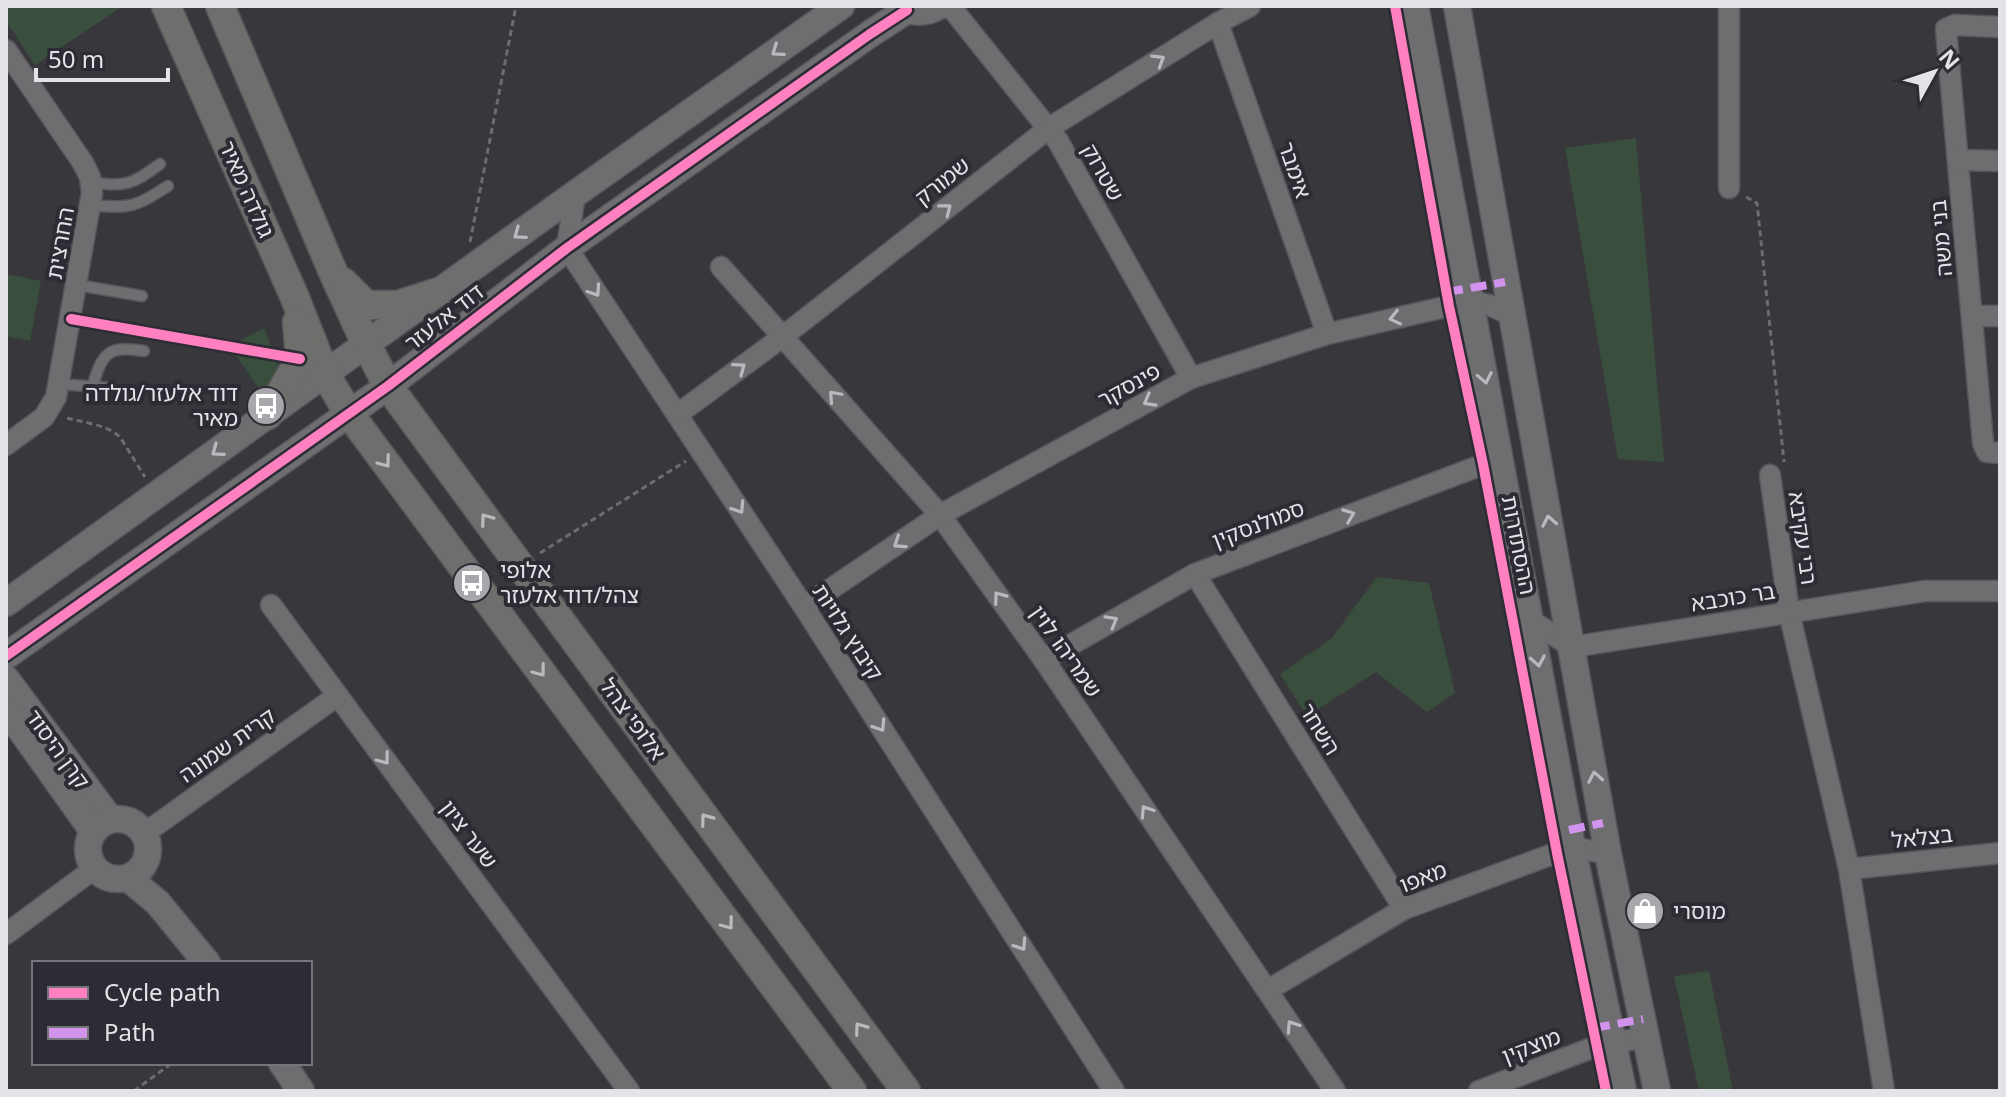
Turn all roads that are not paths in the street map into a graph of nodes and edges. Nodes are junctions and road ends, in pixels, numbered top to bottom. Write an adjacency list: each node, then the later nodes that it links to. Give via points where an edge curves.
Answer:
1 (166, 6): 29 (main road, גולדה מאיר)
2 (220, 6): 25 (main road, גולדה מאיר)
3 (841, 6): 21 (street, דוד אלעזר, one-way to 21)
4 (939, 6): 10 (street, דוד אלעזר, via 917,12)
5 (950, 6): 14 (street, שטרוק)
6 (1250, 6): 11 (street, שמורק)
7 (1415, 6): 30 (street, ההסתדרות)
8 (1457, 6): 31 (street, ההסתדרות)
9 (1729, 6): 20 (street)
10 (904, 8): 23 (street, דוד אלעזר)
11 (1218, 23): 14 (street, שמורק, one-way to 11); 34 (street, אימבר)
12 (2000, 27): 15 (street, בני משה, via 1946,29)
13 (6, 50): 18 (street, החרצית, via 81,158)
14 (1049, 128): 35 (street, שמורק, one-way to 14); 39 (street, שטרוק)
15 (1958, 160): 16 (street); 32 (street, בני משה)
16 (2000, 161)
17 (160, 164): 18 (lane, via 137,181 113,186)
18 (91, 182): 22 (street, החרצית)
19 (168, 186): 22 (lane, via 131,207)
20 (1729, 188)
21 (575, 194): 23 (street); 27 (street, דוד אלעזר, one-way to 27)
22 (91, 205): 26 (street, החרצית)
23 (567, 248): 41 (street, דוד אלעזר); 45 (street, קיבוץ גלויות, one-way to 45)
24 (721, 267): 35 (street, שמריהו לוין)
25 (333, 272): 27 (main road, via 366,305 398,305); 36 (main road, גולדה מאיר)
26 (77, 285): 28 (lane); 40 (street, החרצית)
27 (438, 292): 36 (street, דוד אלעזר)
28 (142, 296)
29 (295, 298): 38 (main road, גולדה מאיר); 46 (main road, via 300,359)
30 (1471, 301): 31 (street); 34 (street, פינסקר, one-way to 34); 49 (street, ההסתדרות, one-way to 49)
31 (1512, 315): 59 (street, ההסתדרות, one-way to 31)
32 (1973, 316): 33 (street); 48 (street, בני משה)
33 (2000, 316)
34 (1327, 334): 39 (street, פינסקר)
35 (781, 338): 45 (street, שמורק, one-way to 35); 51 (street, שמריהו לוין, one-way to 35)
36 (366, 344): 38 (street, דוד אלעזר); 41 (main road, אלופי צהל)
37 (144, 351): 42 (lane, via 126,348 110,353)
38 (325, 374): 44 (main road, אלופי צהל); 46 (street, דוד אלעזר)
39 (1191, 378): 51 (street, פינסקר, one-way to 51)
40 (59, 384): 42 (lane); 47 (street, החרצית, via 47,414)
41 (388, 386): 44 (street, דוד אלעזר); 83 (main road, אלופי צהל, one-way to 41)
42 (92, 387): 43 (lane)
43 (113, 388)
44 (348, 412): 60 (street, דוד אלעזר); 82 (main road, אלופי צהל, one-way to 82)
45 (678, 414): 56 (street, קיבוץ גלויות, one-way to 56)
46 (268, 415): 54 (street, דוד אלעזר, one-way to 54)
47 (6, 445)
48 (1991, 448)
49 (1500, 458): 52 (street, סמולנסקין, one-way to 49); 58 (street, ההסתדרות)
50 (1770, 475): 57 (street, רבי עקיבא)
51 (940, 515): 56 (street, פינסקר, one-way to 56); 61 (street, שמריהו לוין, one-way to 51)
52 (1195, 574): 61 (street, סמולנסקין, one-way to 52); 73 (street, השחר)
53 (2000, 591): 57 (street, בר כוכבא, via 1925,591)
54 (6, 603)
55 (271, 605): 63 (street, שער ציון)
56 (804, 607): 84 (street, קיבוץ גלויות, one-way to 84)
57 (1789, 612): 59 (street, בר כוכבא); 71 (street, רבי עקיבא)
58 (1530, 620): 59 (street); 67 (street, ההסתדרות, one-way to 67)
59 (1572, 647): 69 (street, ההסתדרות, one-way to 59)
60 (6, 656)
61 (1044, 660): 76 (street, שמריהו לוין, one-way to 61)
62 (6, 679): 65 (street, קרן היסוד)
63 (337, 696): 66 (street, קרית שמונה); 81 (street, שער ציון, one-way to 81)
64 (6, 709): 65 (street, קרן היסוד)
65 (102, 825): 66 (street, via 120,818); 70 (street, via 89,840)
66 (145, 833): 72 (street, via 147,859)
67 (1572, 847): 69 (street); 73 (street, מאפו); 78 (street, ההסתדרות)
68 (2000, 853): 71 (street, בצלאל)
69 (1608, 854): 77 (street, ההסתדרות)
70 (95, 868): 72 (street, via 110,878); 74 (street)
71 (1849, 869): 89 (street, רבי עקיבא)
72 (135, 872): 75 (street)
73 (1404, 909): 76 (street, מאפו)
74 (6, 934)
75 (205, 961)
76 (1268, 990): 85 (street, שמריהו לוין, one-way to 76)
77 (1646, 1037): 78 (street, מוצקין); 88 (street, ההסתדרות)
78 (1613, 1042): 86 (street, מוצקין); 87 (street, ההסתדרות)
79 (283, 1065): 80 (street)
80 (301, 1091)
81 (629, 1091)
82 (852, 1091)
83 (906, 1091)
84 (1114, 1091)
85 (1335, 1091)
86 (1479, 1091)
87 (1623, 1091)
88 (1657, 1091)
89 (1884, 1091)

